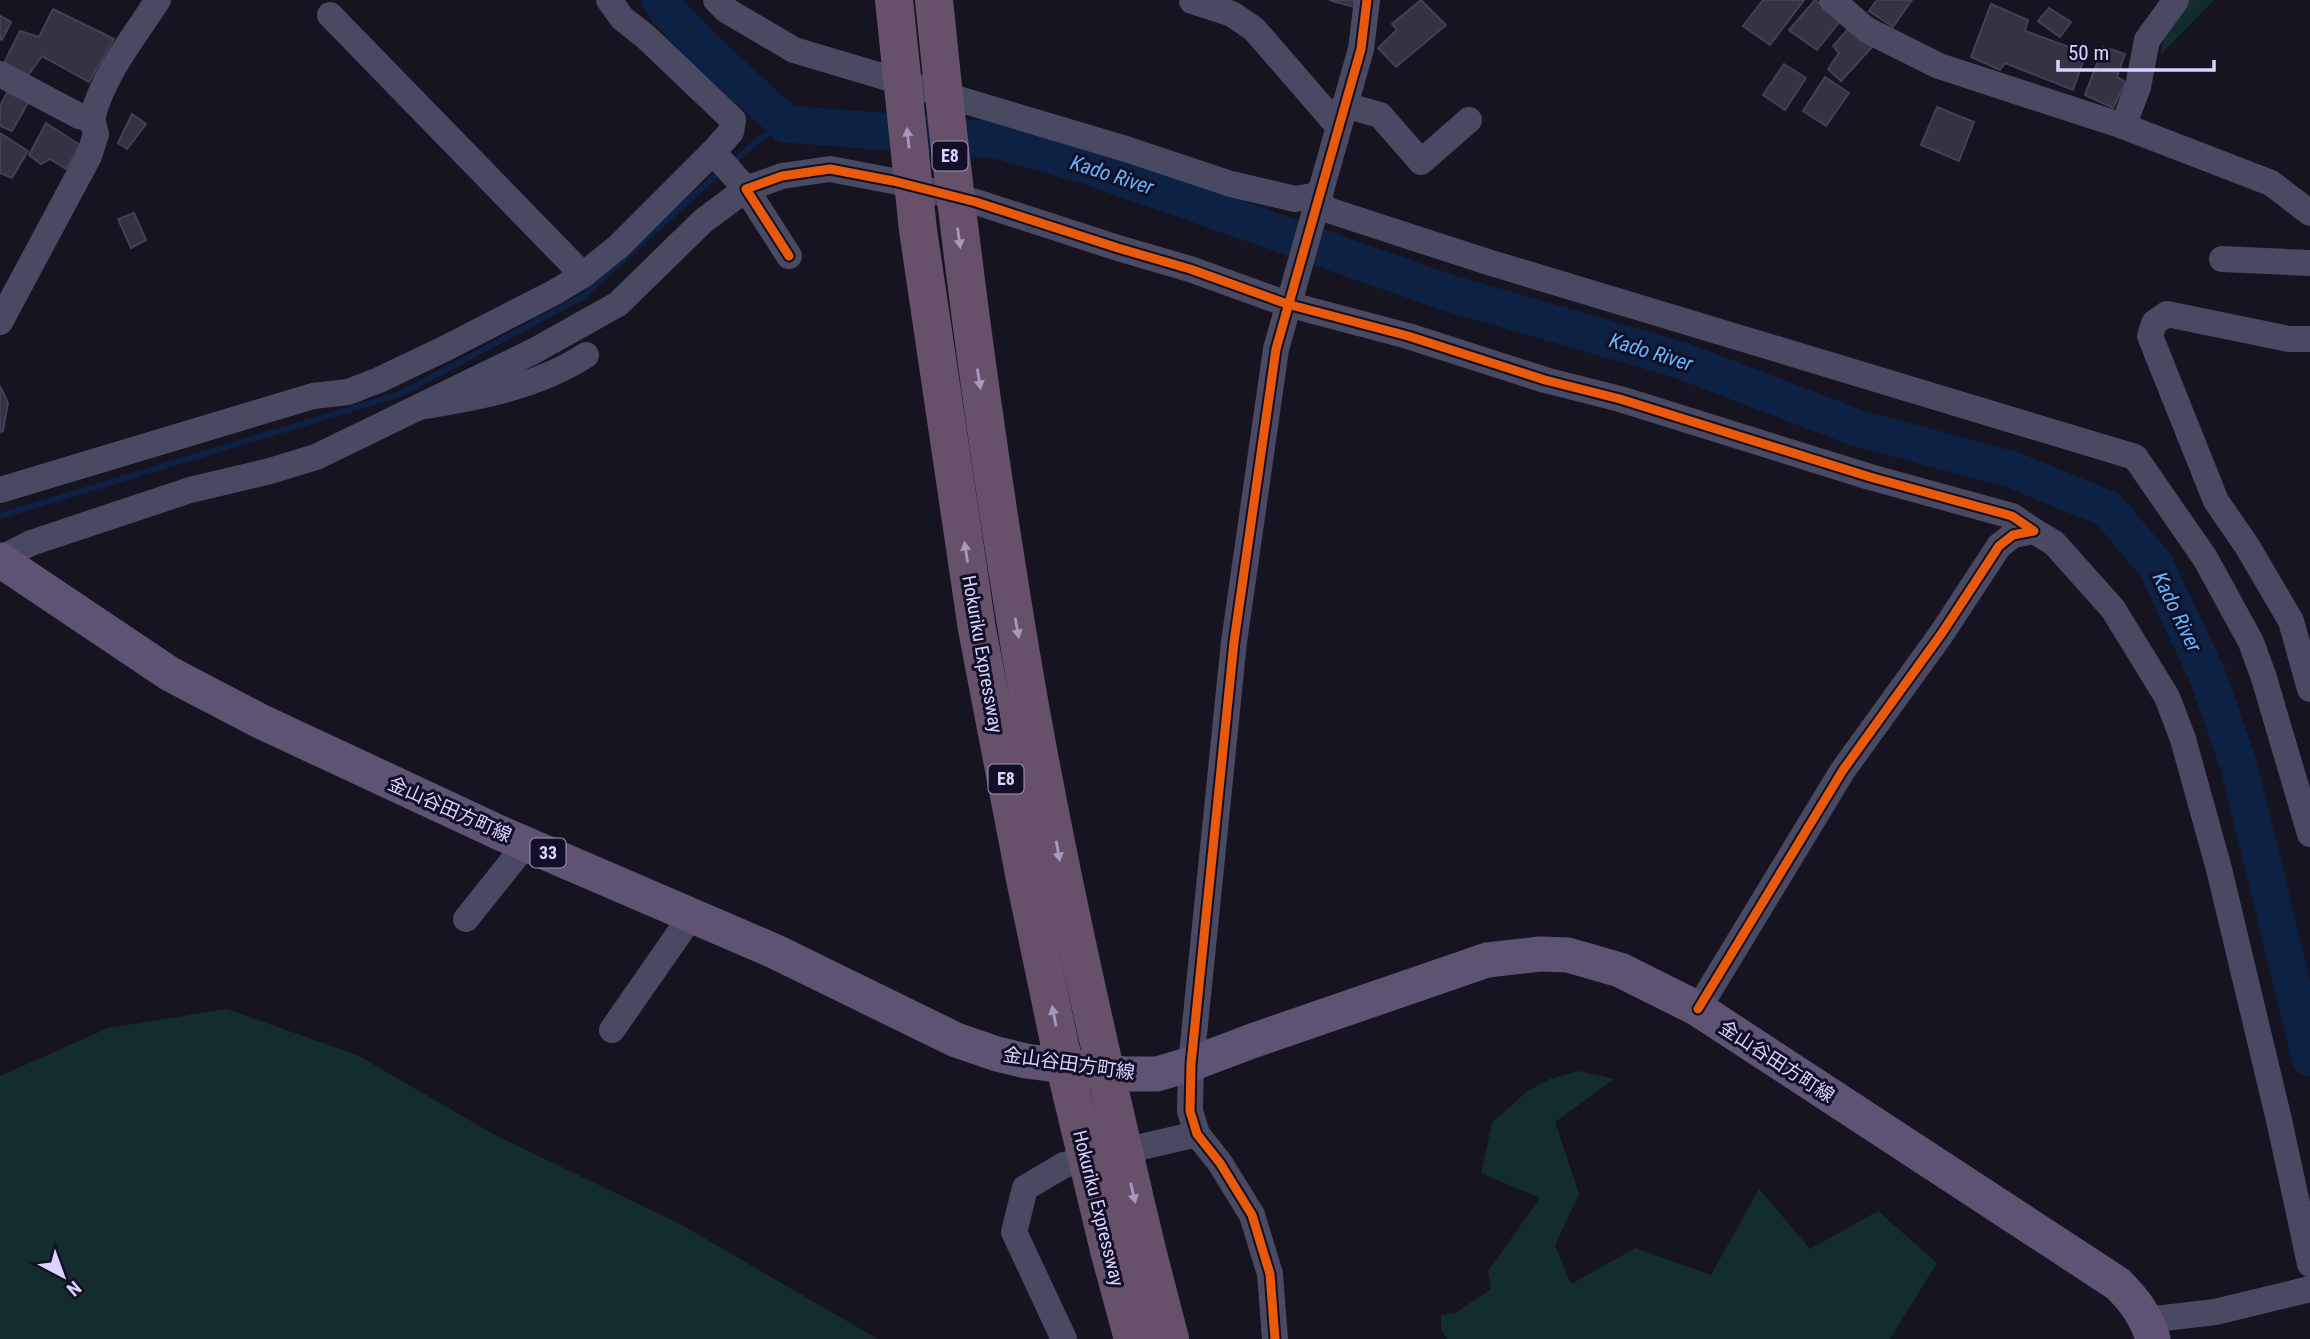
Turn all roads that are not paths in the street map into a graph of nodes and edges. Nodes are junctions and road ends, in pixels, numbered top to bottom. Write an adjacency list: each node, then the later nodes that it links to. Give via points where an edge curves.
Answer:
1 (158, 0): 13 (street, via 115,67)
2 (610, 0): 16 (street, via 622,18 733,120 731,132)
3 (716, 0): 18 (street, via 794,50 1231,184 1295,199)
4 (894, 0): 41 (highway, Hokuriku Expressway / E8, one-way to 4, bridge, via 1060,1046 977,629 920,242)
5 (934, 0): 41 (highway, Hokuriku Expressway / E8, one-way to 41, bridge, via 959,238 1016,625 1077,943)
6 (1367, 0): 12 (street, via 1361,49)
7 (1832, 0): 15 (street, via 1867,30 1939,66)
8 (2176, 0): 15 (street, via 2147,40 2138,88)
9 (1192, 2): 12 (street, via 1232,14 1254,29)
10 (330, 15): 23 (street)
11 (0, 74): 13 (street)
12 (1341, 116): 14 (street, via 1380,115 1421,162); 18 (street)
13 (92, 119): 25 (street, via 96,134 89,156)
14 (1469, 120)
15 (2123, 126): 19 (street, via 2271,183)
16 (713, 152): 17 (street); 23 (street, via 619,246)
17 (746, 188): 20 (street); 24 (street, via 782,176 831,169 893,181 976,202); 28 (street, via 703,222 618,304)
18 (1317, 197): 24 (street); 33 (street, via 1325,209 1488,261 2135,457 2205,558 2251,642)
19 (2310, 213)
20 (789, 256)
21 (2222, 259): 22 (street)
22 (2310, 263)
23 (583, 275): 29 (street, via 446,348 348,392 313,396 205,426)
24 (1288, 302): 30 (street, via 2012,516); 39 (street, via 1276,349 1234,642)
25 (0, 322)
26 (2310, 339): 32 (street, via 2289,339 2167,314 2154,323 2150,336 2216,501 2291,621)
27 (586, 355): 28 (street, via 568,367 516,386)
28 (419, 407): 31 (street, via 316,457 190,490 31,543)
29 (0, 490)
30 (2034, 531): 37 (street, via 2013,535 2000,546 1843,770); 42 (street, via 2054,543 2113,608 2167,697 2183,739 2276,1107)
31 (0, 559): 34 (main road, 金山谷田方町線 / 33, via 170,674 271,727)
32 (2310, 689)
33 (2310, 834)
34 (526, 844): 35 (main road, 金山谷田方町線 / 33); 36 (street)
35 (692, 915): 38 (street); 39 (main road, 金山谷田方町線 / 33, via 956,1040 997,1054 1126,1073 1157,1074)
36 (466, 919)
37 (1698, 1009): 39 (main road, 金山谷田方町線 / 33, via 1620,970 1568,955 1540,954 1487,960); 44 (main road, 金山谷田方町線 / 33, via 2118,1284 2135,1301)
38 (612, 1030)
39 (1191, 1064): 40 (street, via 1190,1111)
40 (1196, 1134): 45 (street, via 1065,1165 1026,1188 1014,1232); 47 (street, via 1252,1215 1270,1274)
41 (1127, 1248): 43 (highway, Hokuriku Expressway / E8); 46 (highway, Hokuriku Expressway / E8)
42 (2310, 1281): 44 (street)
43 (1168, 1327)
44 (2150, 1329)
45 (1065, 1339)
46 (1133, 1339)
47 (1275, 1339)

